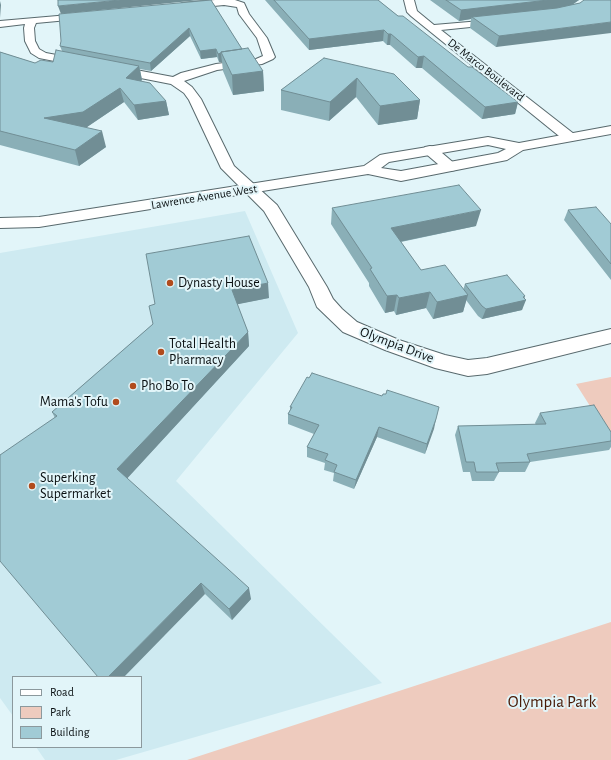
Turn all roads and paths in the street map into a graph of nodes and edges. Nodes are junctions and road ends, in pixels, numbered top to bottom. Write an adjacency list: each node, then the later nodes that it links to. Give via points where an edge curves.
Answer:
1 (409, 0): 7 (street, De Marco Boulevard, via 412,12)
2 (168, 8): 8 (street, via 224,2 241,5 244,14 264,41 269,57 258,62 216,67)
3 (100, 14): 5 (street)
4 (509, 20): 7 (street)
5 (32, 21): 6 (street); 8 (street, via 29,28 30,41 35,51 42,56)
6 (0, 24)
7 (433, 28): 10 (street, De Marco Boulevard)
8 (174, 81): 15 (street, Olympia Drive, via 188,90 195,99 228,168)
9 (611, 130): 10 (street, Lawrence Avenue West)
10 (569, 137): 11 (street, Lawrence Avenue West)
11 (518, 148): 12 (street, Lawrence Avenue West, via 488,141); 13 (street, Lawrence Avenue West, via 502,157)
12 (430, 150): 13 (street); 14 (street, Lawrence Avenue West, via 385,158)
13 (450, 167): 14 (street, Lawrence Avenue West, via 401,176)
14 (368, 170): 15 (street, Lawrence Avenue West)
15 (251, 190): 16 (street, Lawrence Avenue West); 19 (street, Olympia Drive, via 271,208 318,286 324,302 350,327 392,345 468,368)
16 (39, 222): 17 (street, Lawrence Avenue West); 18 (street, Lawrence Avenue West)
17 (0, 223)
18 (0, 233)
19 (611, 336)

